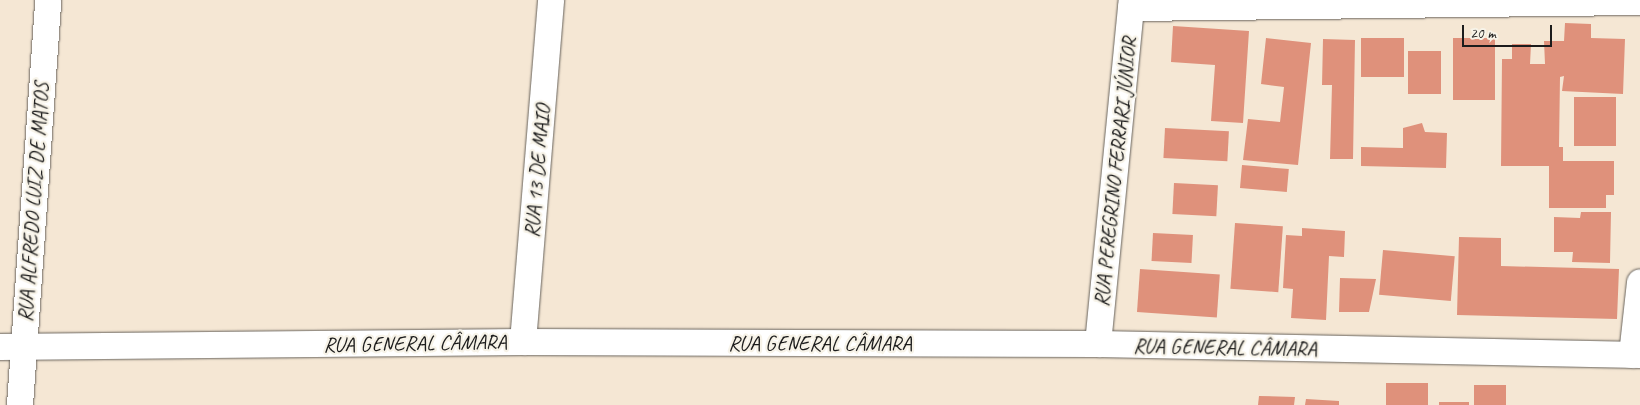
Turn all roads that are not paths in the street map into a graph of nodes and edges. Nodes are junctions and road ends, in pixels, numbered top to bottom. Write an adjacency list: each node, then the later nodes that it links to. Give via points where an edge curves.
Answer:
1 (48, 0): 8 (street, RUA ALFREDO LUIZ DE MATOS)
2 (551, 0): 6 (street, RUA 13 DE MAIO)
3 (1640, 2): 4 (street)
4 (1131, 4): 7 (street, RUA PEREGRINO FERRARI JÚNIOR)
5 (1640, 282): 9 (street)
6 (524, 342): 7 (street, RUA GENERAL CÂMARA); 8 (street, RUA GENERAL CÂMARA)
7 (1098, 344): 9 (street, RUA GENERAL CÂMARA)
8 (11, 346): 10 (street, RUA ALFREDO LUIZ DE MATOS)
9 (1636, 355)
10 (20, 405)

